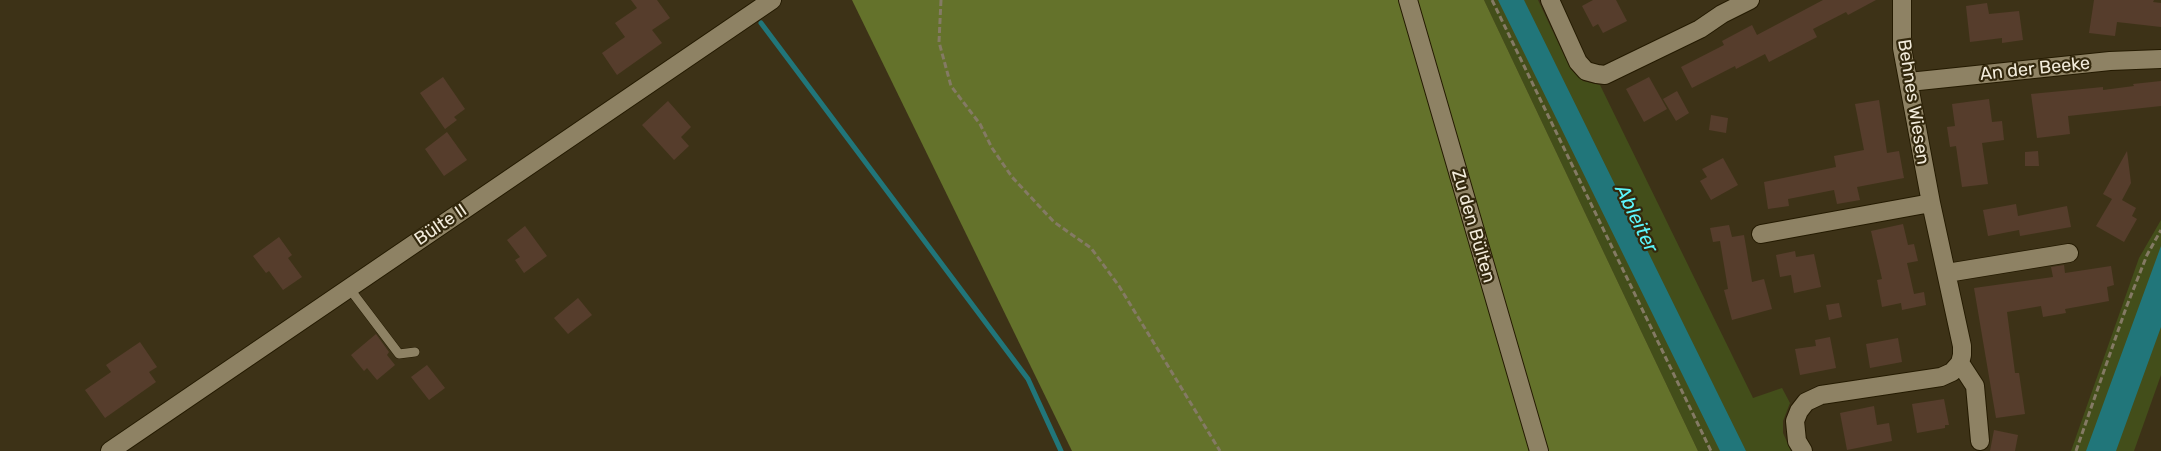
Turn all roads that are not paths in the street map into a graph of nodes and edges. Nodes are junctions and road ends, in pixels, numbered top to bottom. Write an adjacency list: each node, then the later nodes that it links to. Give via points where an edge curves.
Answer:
1 (772, 0): 12 (street, Bülte II)
2 (1408, 0): 17 (street, Zu den Bülten)
3 (1550, 0): 4 (street, via 1578,62 1597,75 1605,75 1700,29)
4 (1750, 0)
5 (1902, 0): 7 (street, Behnes Wiesen, via 1902,48)
6 (2161, 59): 7 (street, An der Beeke)
7 (1909, 82): 8 (street, Behnes Wiesen)
8 (1930, 203): 9 (street); 11 (street, Behnes Wiesen)
9 (1761, 234)
10 (2069, 253): 11 (street)
11 (1947, 273): 14 (street, Behnes Wiesen, via 1962,346)
12 (349, 288): 13 (lane, via 399,354); 16 (street, Bülte II)
13 (415, 352)
14 (1960, 363): 15 (street, Behnes Wiesen, via 1975,386); 18 (street, via 1941,377 1821,395 1806,402 1795,421 1797,441)
15 (1980, 441)
16 (110, 451)
17 (1539, 451)
18 (1803, 451)

